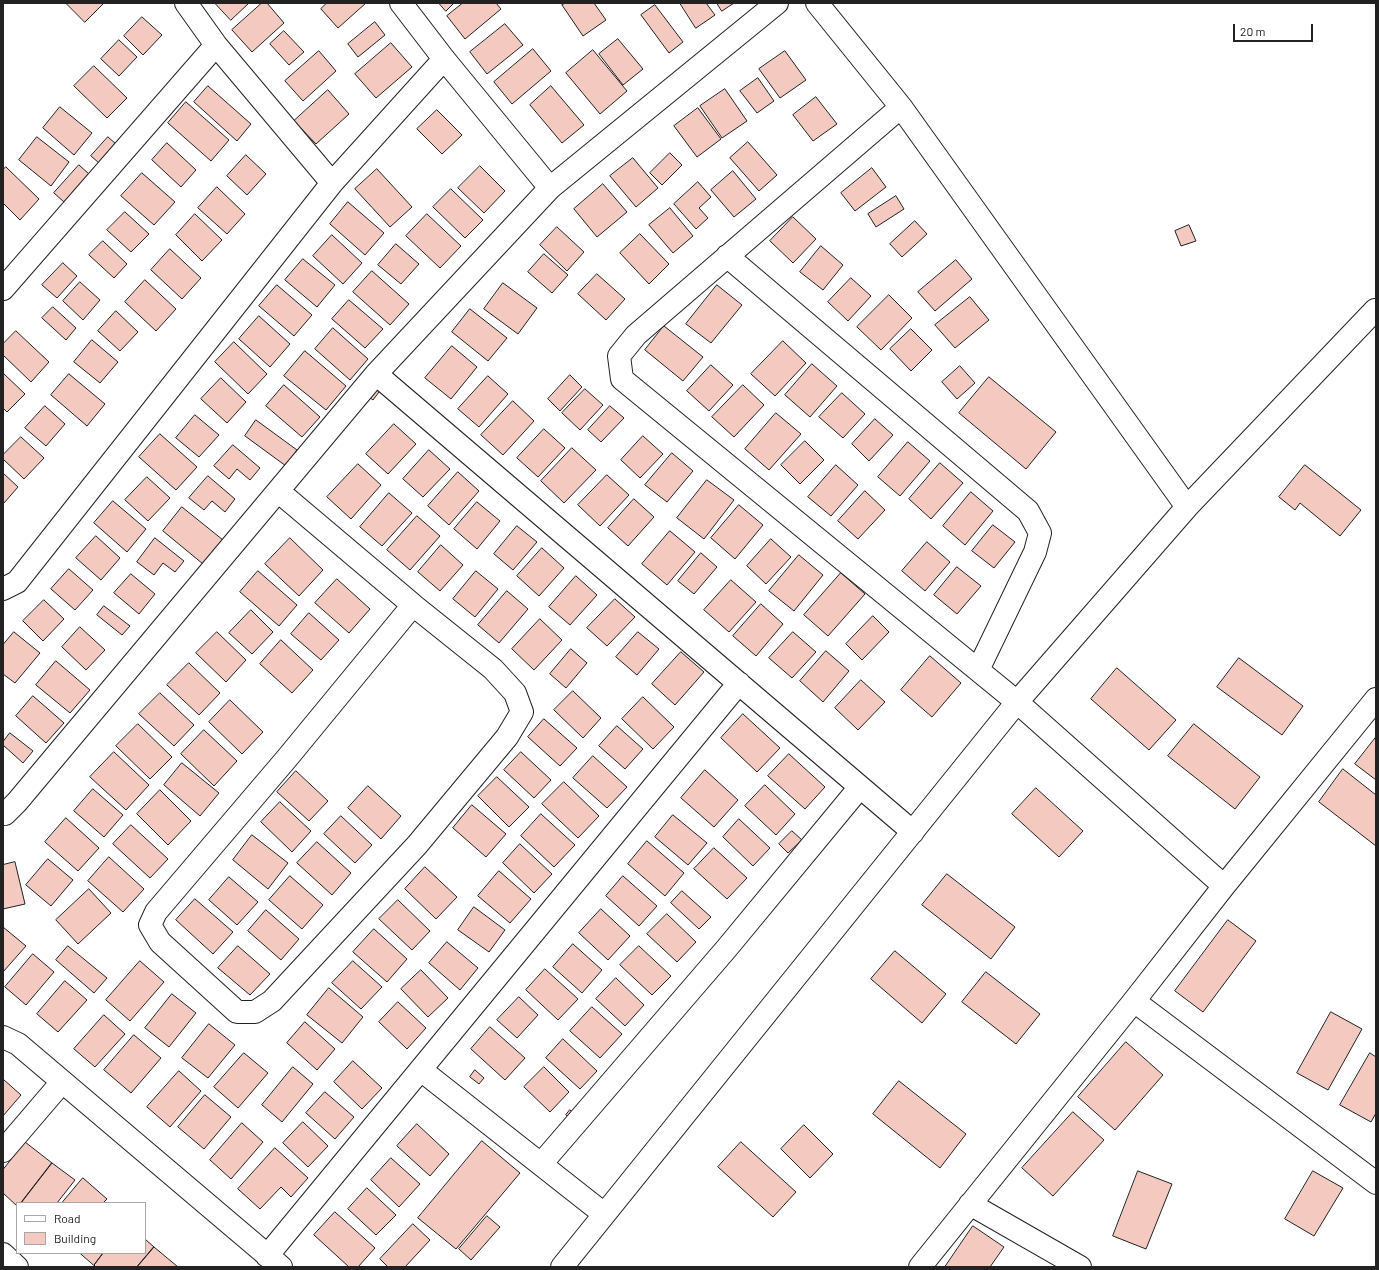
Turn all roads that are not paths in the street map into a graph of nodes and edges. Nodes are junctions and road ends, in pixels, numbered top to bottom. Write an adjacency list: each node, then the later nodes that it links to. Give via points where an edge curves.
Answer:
1 (186, 3): 5 (street)
2 (400, 3): 6 (street)
3 (777, 3): 9 (street)
4 (817, 3): 7 (street)
5 (216, 45): 8 (street); 11 (street)
6 (444, 59): 8 (street); 9 (street)
7 (901, 107): 10 (street); 15 (street)
8 (332, 182): 16 (street, via 18,582)
9 (550, 188): 13 (street)
10 (727, 256): 18 (street, via 1028,511 1040,533 1035,552); 18 (street, via 636,335 619,356 622,379)
11 (3, 289)
12 (1375, 310): 15 (street)
13 (376, 374): 14 (street); 19 (street)
14 (278, 491): 17 (street); 23 (street, via 17,802 5,814)
15 (1187, 507): 21 (street)
16 (3, 589)
17 (413, 605): 17 (street, via 493,669 515,693 522,712 507,737 417,845 272,1001 255,1012 237,1012 160,942 150,925 156,912)
18 (978, 670): 21 (street)
19 (739, 683): 22 (street); 28 (street)
20 (1376, 699): 25 (street)
21 (1017, 702): 24 (street); 25 (street)
22 (860, 787): 24 (street); 31 (street, via 727,948)
23 (3, 813)
24 (913, 832): 34 (street)
25 (1224, 886): 26 (street)
26 (1134, 1001): 32 (street); 33 (street)
27 (3, 1037): 29 (street, via 18,1044)
28 (421, 1070): 31 (street); 36 (street)
29 (62, 1082): 30 (street); 36 (street)
30 (3, 1151)
31 (541, 1164): 34 (street)
32 (1376, 1183)
33 (970, 1204): 39 (street); 40 (street)
34 (604, 1214): 38 (street)
35 (3, 1254): 37 (street)
36 (274, 1261)
37 (17, 1267)
38 (562, 1267)
39 (920, 1267)
40 (1080, 1267)

